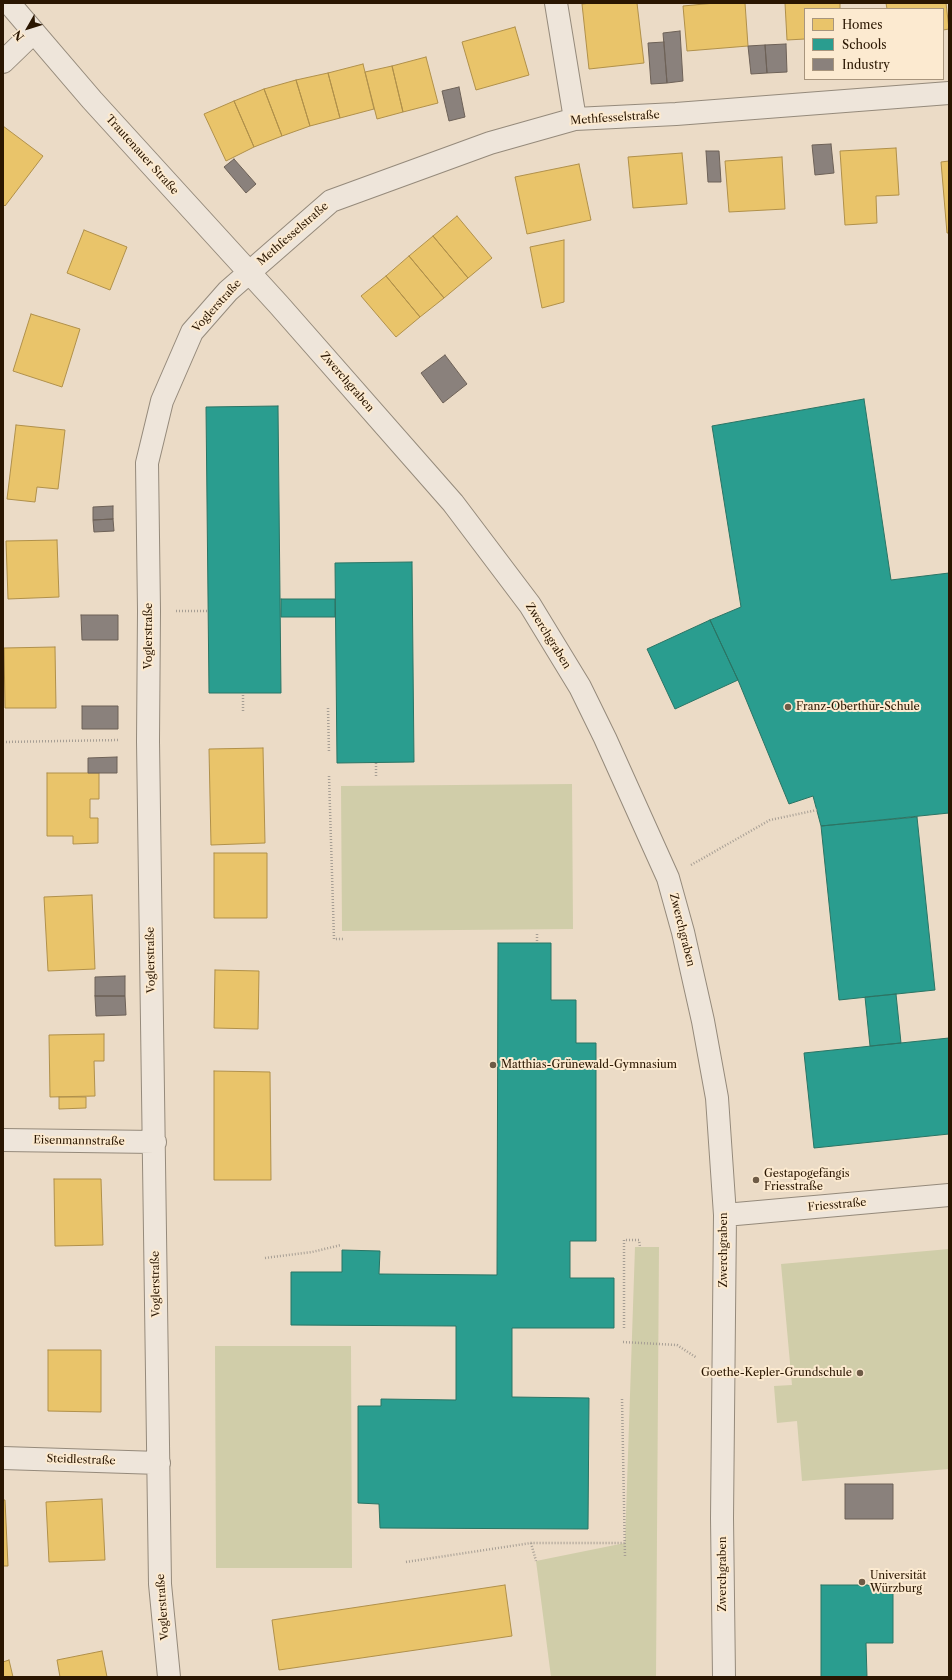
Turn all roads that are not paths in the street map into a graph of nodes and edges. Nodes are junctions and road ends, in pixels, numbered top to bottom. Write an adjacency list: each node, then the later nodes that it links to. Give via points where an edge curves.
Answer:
1 (9, 3): 3 (street, Trautenauer Straße)
2 (556, 3): 6 (street)
3 (34, 32): 4 (street); 7 (street, Trautenauer Straße)
4 (3, 62)
5 (949, 93): 6 (street, Methfesselstraße, via 676,114)
6 (575, 119): 7 (street, Methfesselstraße, via 490,143 331,201)
7 (248, 272): 8 (street, Trautenauer Straße); 10 (street, Voglerstraße, via 192,332 162,401 147,463 148,741)
8 (279, 305): 12 (street, Zwerchgraben, via 453,503 530,604 580,687 605,738 668,878 683,932 704,1021 717,1098)
9 (3, 1140): 10 (street, Eisenmannstraße)
10 (155, 1142): 14 (street, Voglerstraße)
11 (949, 1195): 12 (street, Friesstraße)
12 (725, 1215): 16 (street, Zwerchgraben, via 722,1518)
13 (3, 1458): 14 (street, Steidlestraße)
14 (159, 1462): 15 (street, Voglerstraße, via 160,1584)
15 (169, 1677)
16 (724, 1677)

